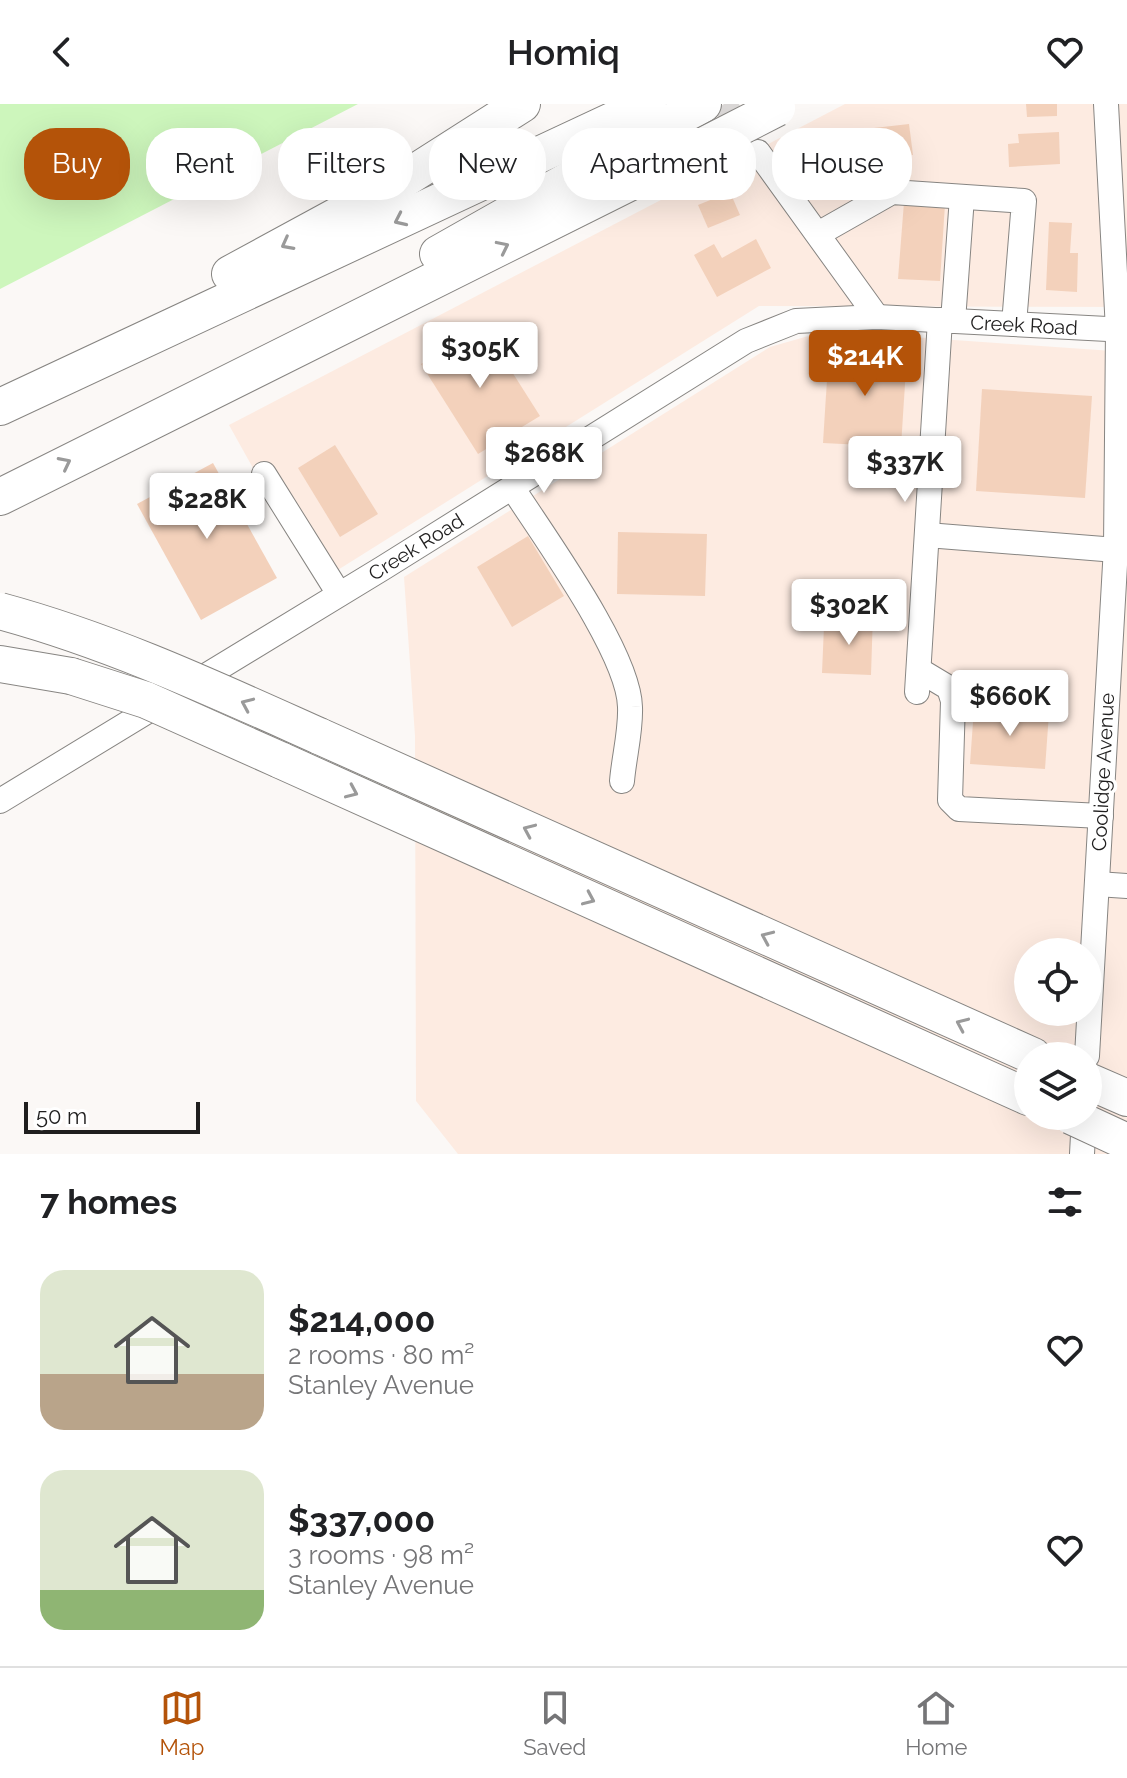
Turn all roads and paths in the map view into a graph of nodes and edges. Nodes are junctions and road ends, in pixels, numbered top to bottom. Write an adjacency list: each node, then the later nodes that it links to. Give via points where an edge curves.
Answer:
1 (522, 104): 12 (highway, one-way to 12, via 353,209)
2 (1106, 104): 11 (street, Coolidge Avenue)
3 (780, 106): 14 (highway, one-way to 3, bridge)
4 (676, 109): 13 (highway, one-way to 13); 14 (highway)
5 (758, 152): 7 (street)
6 (962, 197): 7 (street, via 892,192); 9 (street); 10 (street, via 1024,201)
7 (818, 234): 8 (street)
8 (877, 317): 9 (street, Creek Road); 16 (street, Creek Road, via 796,321 746,341)
9 (946, 321): 10 (street, Creek Road); 18 (street)
10 (1014, 324): 11 (street, Creek Road)
11 (1122, 330): 19 (street, Coolidge Avenue)
12 (0, 395)
13 (0, 407)
14 (131, 429): 17 (highway, one-way to 14)
15 (264, 474): 20 (street)
16 (512, 487): 20 (street, Creek Road); 23 (street, via 624,674 630,707)
17 (0, 497)
18 (927, 535): 19 (street); 25 (street, via 918,681 949,688 953,701 953,806)
19 (1116, 550): 25 (street, Coolidge Avenue)
20 (339, 594): 24 (street, Creek Road)
21 (0, 611): 29 (highway, one-way to 21, bridge, via 119,648)
22 (0, 664): 31 (highway, one-way to 31, bridge, via 71,676 146,700)
23 (622, 781)
24 (0, 801)
25 (1101, 816): 26 (street, Coolidge Avenue)
26 (1097, 884): 27 (street); 28 (street, Coolidge Avenue)
27 (1127, 886)
28 (1088, 1042)
29 (1014, 1047)
30 (1102, 1087): 32 (highway)
31 (1014, 1091)
32 (1127, 1098)
33 (1083, 1130): 36 (street)
34 (1101, 1130): 35 (highway, bridge)
35 (1127, 1142)
36 (1082, 1154)

